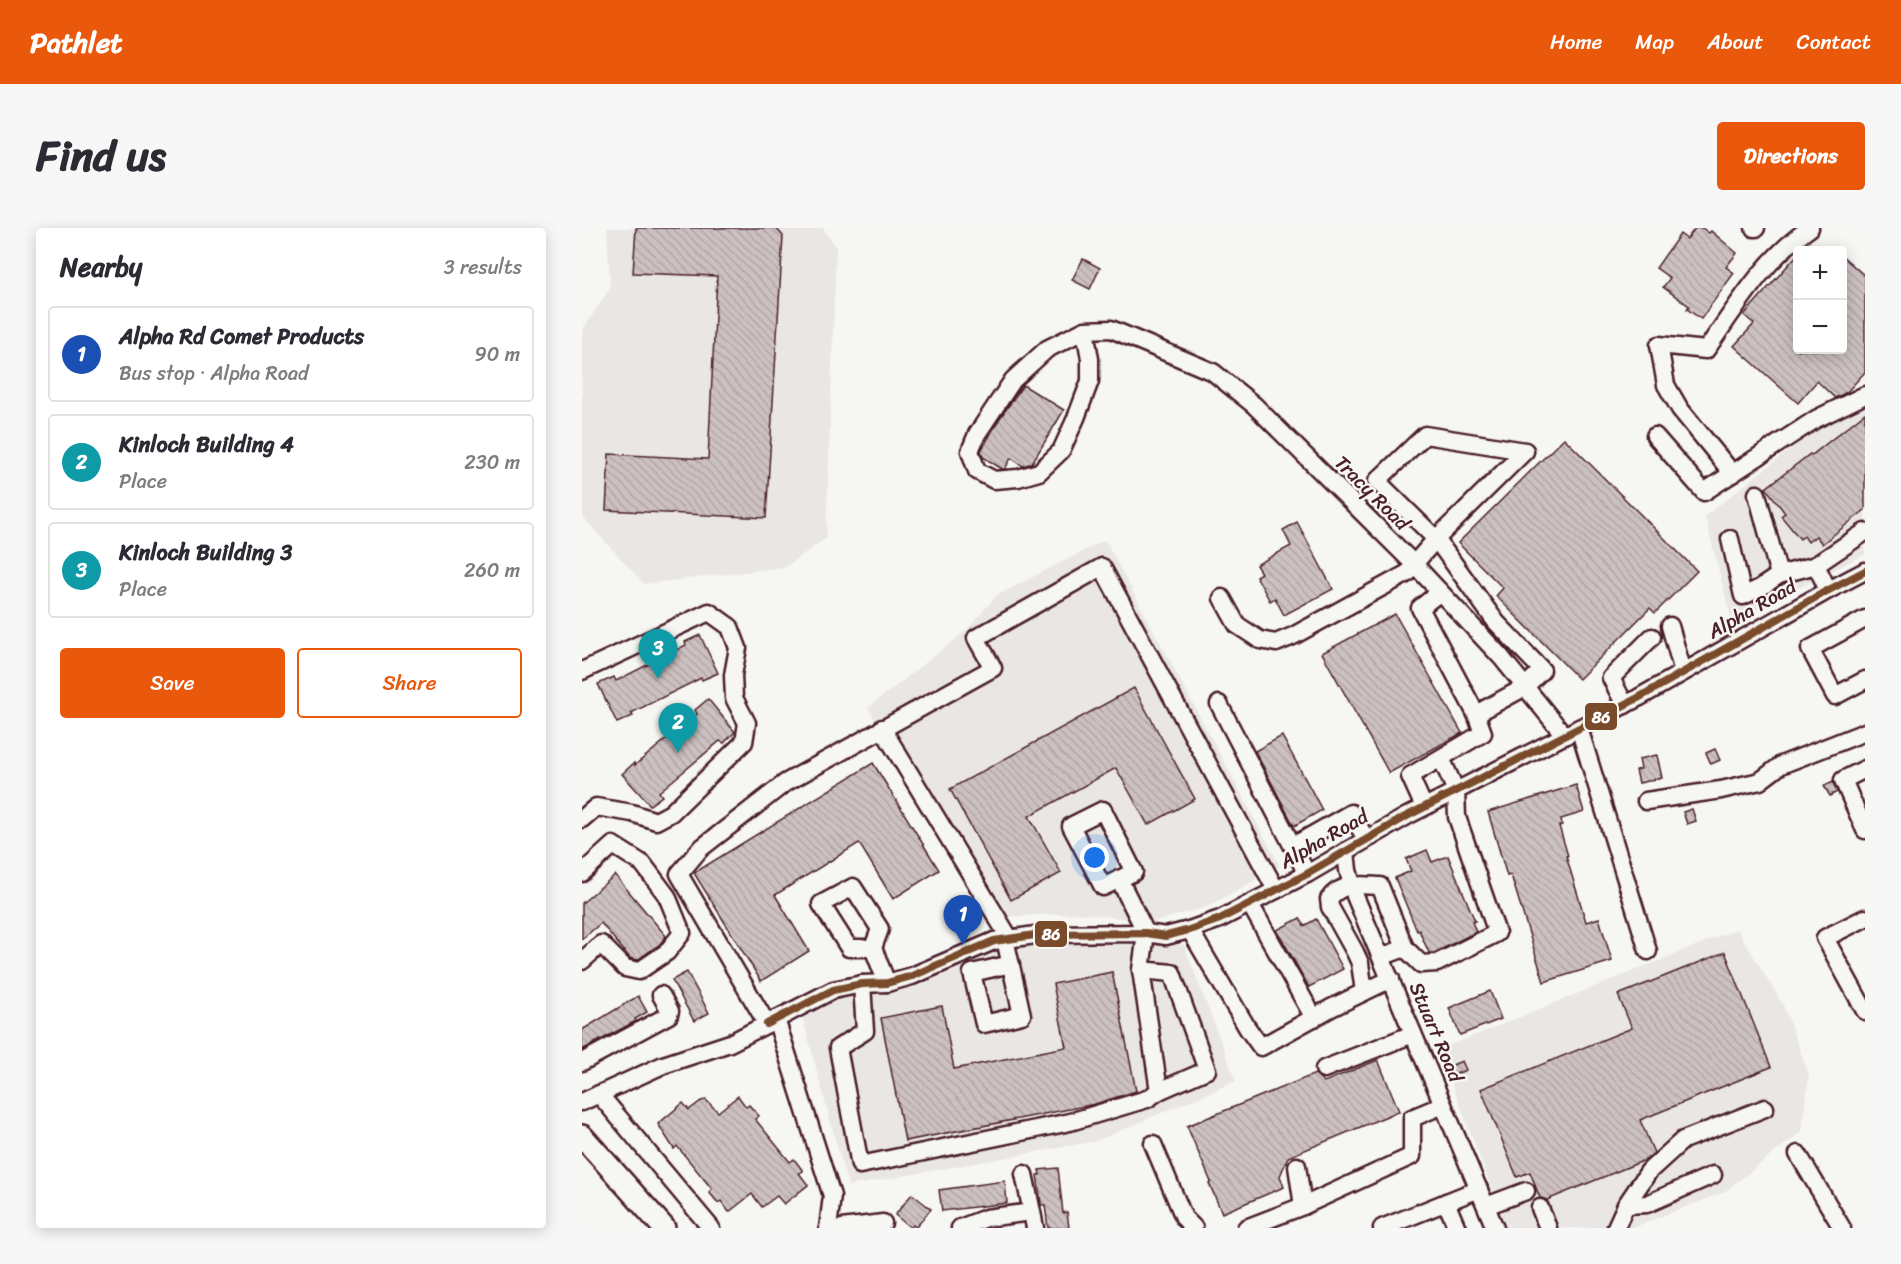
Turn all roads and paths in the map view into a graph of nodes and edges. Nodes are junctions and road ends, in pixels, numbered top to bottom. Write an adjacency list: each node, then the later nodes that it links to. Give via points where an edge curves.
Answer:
1 (1810, 228): 5 (street, via 1758,274 1706,350 1659,345 1666,385 1680,409)
2 (1085, 330): 2 (street, via 1047,350 1012,380 977,434 970,452 977,471 994,480 1018,478 1039,471 1061,452 1090,381); 10 (street, Tracy Road, via 1111,329 1213,372 1254,405)
3 (1865, 395): 5 (street, via 1816,419)
4 (1655, 436): 5 (street, via 1704,492)
5 (1733, 474)
6 (1757, 494): 13 (street)
7 (1865, 532): 11 (street)
8 (1436, 539): 8 (street, via 1377,481 1425,435 1525,451); 10 (street); 18 (street)
9 (1730, 539): 13 (street, via 1743,596)
10 (1414, 564): 15 (street, Tracy Road); 16 (street, via 1408,573 1276,643 1260,640 1237,626)
11 (1816, 565): 13 (street); 14 (street)
12 (1865, 571): 14 (street, Alpha Road)
13 (1779, 574)
14 (1828, 590): 23 (street, Alpha Road)
15 (1440, 592): 20 (street, Tracy Road); 28 (street, via 1420,608)
16 (1222, 598)
17 (1865, 619): 24 (street, via 1810,649 1835,696)
18 (1496, 622): 20 (street); 25 (street, via 1542,670)
19 (1670, 626): 23 (street)
20 (1481, 636): 25 (street, Tracy Road)
21 (1652, 637): 27 (street, via 1611,678)
22 (582, 671): 37 (street, via 709,612 730,627 738,648 734,698 747,723 744,742 672,813 656,822 596,807)
23 (1683, 672): 27 (street, Alpha Road)
24 (1865, 680)
25 (1525, 687): 28 (street); 30 (street, Tracy Road)
26 (1219, 704): 40 (street)
27 (1625, 705): 30 (street, Alpha Road)
28 (1476, 714): 32 (street, via 1483,733)
29 (882, 728): 46 (street, via 993,668 976,638 1102,567); 51 (street); 66 (street, via 785,783 700,849 679,874)
30 (1572, 732): 34 (street, Alpha Road); 54 (street)
31 (1865, 732): 35 (street, via 1781,765 1760,781)
32 (1441, 758): 34 (street); 36 (street, via 1410,776)
33 (1865, 768): 38 (street, via 1843,780)
34 (1456, 791): 36 (street, Alpha Road); 53 (street, via 1457,817 1497,933 1437,963 1421,964)
35 (1646, 801)
36 (1424, 807): 39 (street, Alpha Road)
37 (582, 819)
38 (1865, 830)
39 (1366, 839): 40 (street, via 1351,813); 41 (street, Alpha Road)
40 (1293, 846): 43 (street)
41 (1346, 850): 43 (street, Alpha Road); 45 (street, Stuart Road)
42 (582, 873): 56 (street, via 613,845 643,864 667,896 682,933 667,952 639,971 625,968 601,944)
43 (1307, 874): 46 (street, Alpha Road)
44 (1119, 879): 50 (street)
45 (1352, 885): 53 (street, via 1380,886); 55 (street, Stuart Road); 62 (street, via 1333,893 1329,899 1355,952)
46 (1276, 890): 47 (street, Alpha Road)
47 (1250, 904): 49 (street, Alpha Road); 65 (street)
48 (1865, 918): 64 (street, via 1825,938)
49 (1191, 930): 50 (street, Alpha Road, via 1166,936); 65 (street, via 1261,1047)
50 (1146, 933): 51 (street, Alpha Road, via 1042,934); 58 (street)
51 (1008, 939): 57 (street); 60 (street, Alpha Road)
52 (873, 948): 60 (street)
53 (1405, 948): 55 (street)
54 (1648, 951)
55 (1381, 957): 59 (street, Stuart Road)
56 (582, 961)
57 (1011, 964)
58 (1141, 970): 70 (street); 70 (street, via 1172,973 1207,1070)
59 (1391, 979): 62 (street); 67 (street, Stuart Road)
60 (887, 983): 61 (street, Alpha Road)
61 (862, 984): 66 (street, Alpha Road, via 833,990); 70 (street, via 865,1031 838,1048 860,1165 1070,1122 1147,1099)
62 (1364, 992): 65 (street)
63 (661, 995): 68 (street, via 669,1015)
64 (1865, 1011)
65 (1314, 1018)
66 (772, 1022): 71 (street, Alpha Road, via 730,1043 663,1065); 92 (street, via 832,1196)
67 (1413, 1034): 69 (street); 73 (street, Stuart Road)
68 (582, 1062)
69 (1324, 1069)
70 (1159, 1090)
71 (599, 1094): 72 (street, Alpha Road); 91 (street)
72 (582, 1102)
73 (1443, 1105): 81 (street, Stuart Road); 85 (street, via 1412,1118 1412,1156)
74 (1765, 1108): 84 (street, via 1683,1140 1649,1171)
75 (582, 1136): 90 (main road)
76 (1153, 1144): 95 (street, via 1184,1218)
77 (1798, 1154): 102 (street)
78 (1297, 1166): 85 (street)
79 (1024, 1174): 88 (street)
80 (1713, 1175): 84 (street, via 1647,1204)
81 (1479, 1189): 83 (street); 86 (street, Stuart Road)
82 (1526, 1191): 86 (street)
83 (1446, 1202): 97 (street); 98 (street)
84 (1626, 1205): 101 (street)
85 (1303, 1206): 96 (street)
86 (1486, 1206): 99 (street, Stuart Road)
87 (1540, 1208): 100 (street)
88 (1033, 1220): 94 (street, via 986,1218)
89 (883, 1222): 93 (street)
90 (664, 1228)
91 (711, 1228)
92 (828, 1228)
93 (842, 1228)
94 (960, 1228)
95 (1194, 1228)
96 (1246, 1228)
97 (1382, 1228)
98 (1457, 1228)
99 (1495, 1228)
100 (1548, 1228)
101 (1615, 1228)
102 (1842, 1228)

